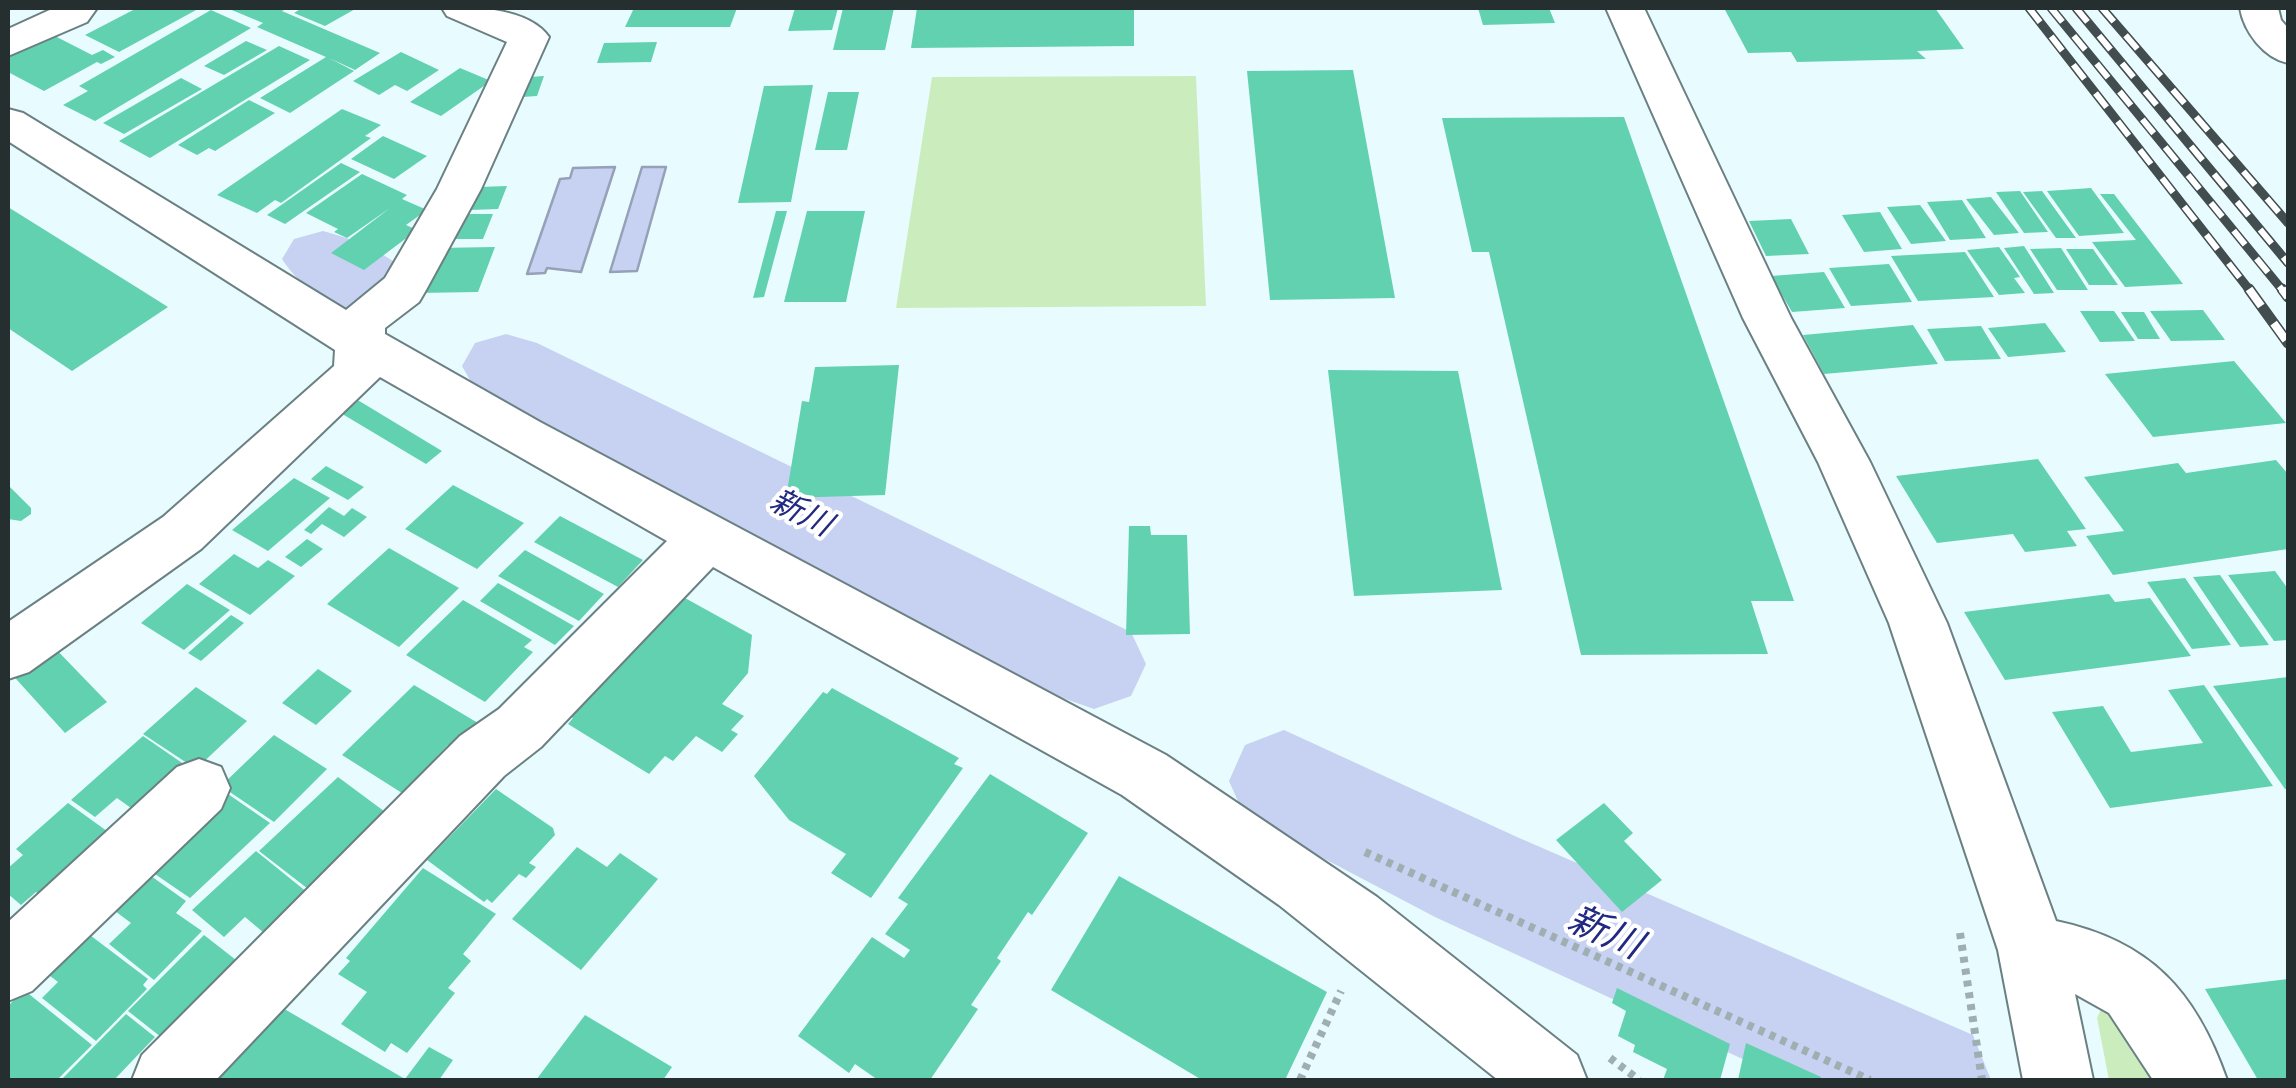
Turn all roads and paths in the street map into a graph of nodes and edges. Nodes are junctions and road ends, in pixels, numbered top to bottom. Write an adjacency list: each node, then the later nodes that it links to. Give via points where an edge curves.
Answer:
1 (78, 8): 6 (street)
2 (461, 8): 5 (street)
3 (1625, 8): 15 (street, via 1767,318 1844,462 1918,623)
4 (2258, 8): 7 (street, via 2262,23)
5 (536, 22): 9 (street, via 459,189 402,290 366,317)
6 (8, 44)
7 (2288, 51)
8 (8, 122): 9 (street)
9 (362, 343): 10 (street); 11 (street, via 358,373 182,532)
10 (707, 537): 17 (street, via 520,728 482,756); 19 (street, via 1071,732 1220,823 1379,937)
11 (8, 654)
12 (198, 788): 14 (street)
13 (1351, 846): 20 (path)
14 (14, 949)
15 (2032, 950): 21 (street); 22 (street, via 2122,976 2150,1008)
16 (1347, 977): 18 (path)
17 (167, 1080)
18 (1300, 1080)
19 (1552, 1080)
20 (1870, 1080)
21 (2058, 1080)
22 (2192, 1080)

